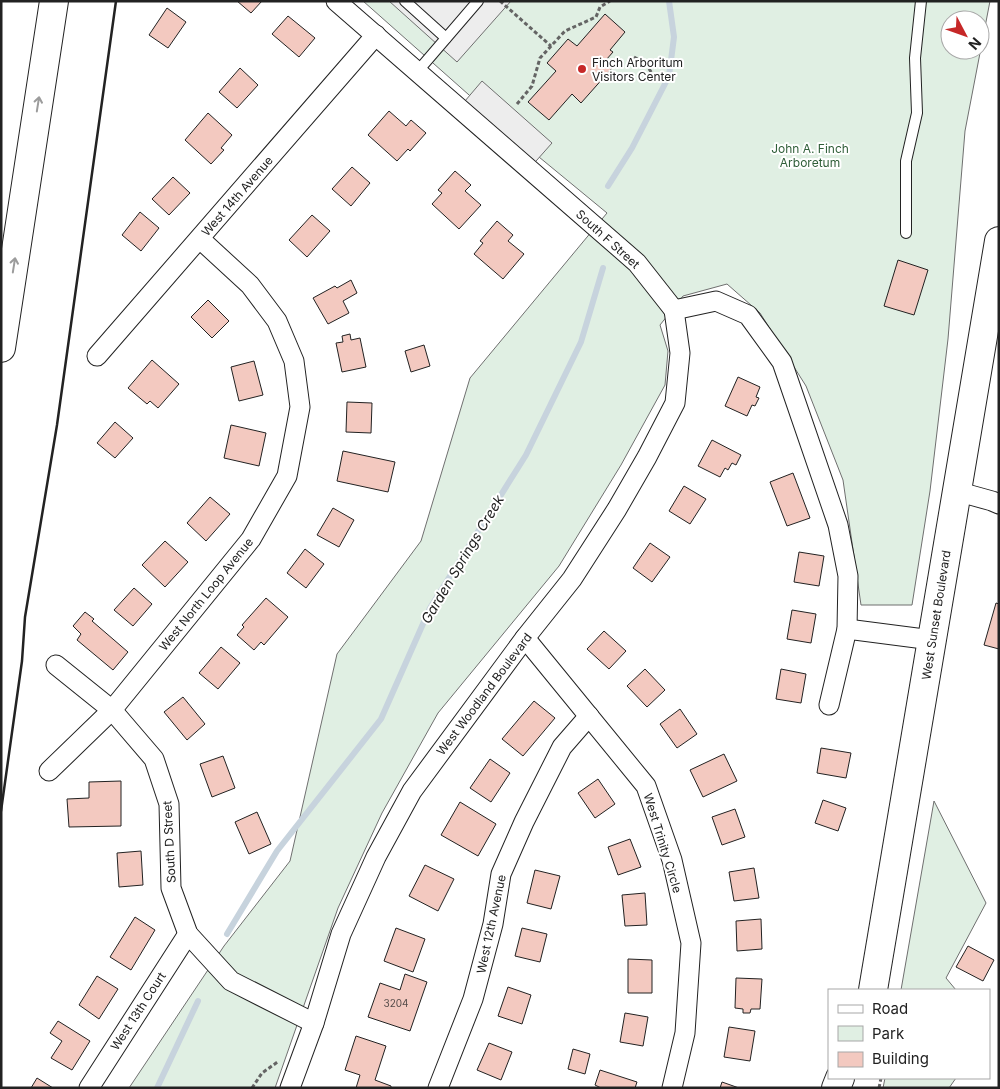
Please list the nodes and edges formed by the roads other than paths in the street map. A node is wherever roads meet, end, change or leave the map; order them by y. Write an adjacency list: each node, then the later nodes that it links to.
1 (54, 1): 13 (main road, one-way to 1)
2 (336, 1): 6 (street, South F Street)
3 (405, 1): 7 (lane)
4 (478, 1): 7 (lane)
5 (921, 1): 9 (lane)
6 (376, 36): 8 (street, South F Street); 10 (street, West 14th Avenue)
7 (446, 38): 8 (lane)
8 (417, 72): 12 (street, South F Street)
9 (906, 233)
10 (200, 239): 14 (street, West 14th Avenue); 22 (street, West North Loop Avenue)
11 (999, 241): 15 (main road, West Sunset Boulevard)
12 (674, 310): 17 (street); 18 (street, West Woodland Boulevard)
13 (1, 348)
14 (97, 356)
15 (956, 491): 16 (street); 19 (main road, West Sunset Boulevard)
16 (999, 504)
17 (847, 629): 19 (street); 21 (street)
18 (525, 638): 23 (street, West Trinity Circle); 27 (street, West Woodland Boulevard)
19 (932, 640): 26 (main road, West Sunset Boulevard)
20 (56, 665): 22 (street, South D Street)
21 (829, 705)
22 (112, 710): 24 (street, West North Loop Avenue); 25 (street, South D Street)
23 (589, 716): 30 (street, West 12th Avenue); 31 (street, West Trinity Circle)
24 (49, 771)
25 (188, 934): 27 (street, South D Street); 28 (street, West 13th Court)
26 (873, 987)
27 (314, 1023): 29 (street, West Woodland Boulevard)
28 (88, 1088)
29 (290, 1088)
30 (438, 1088)
31 (672, 1088)

